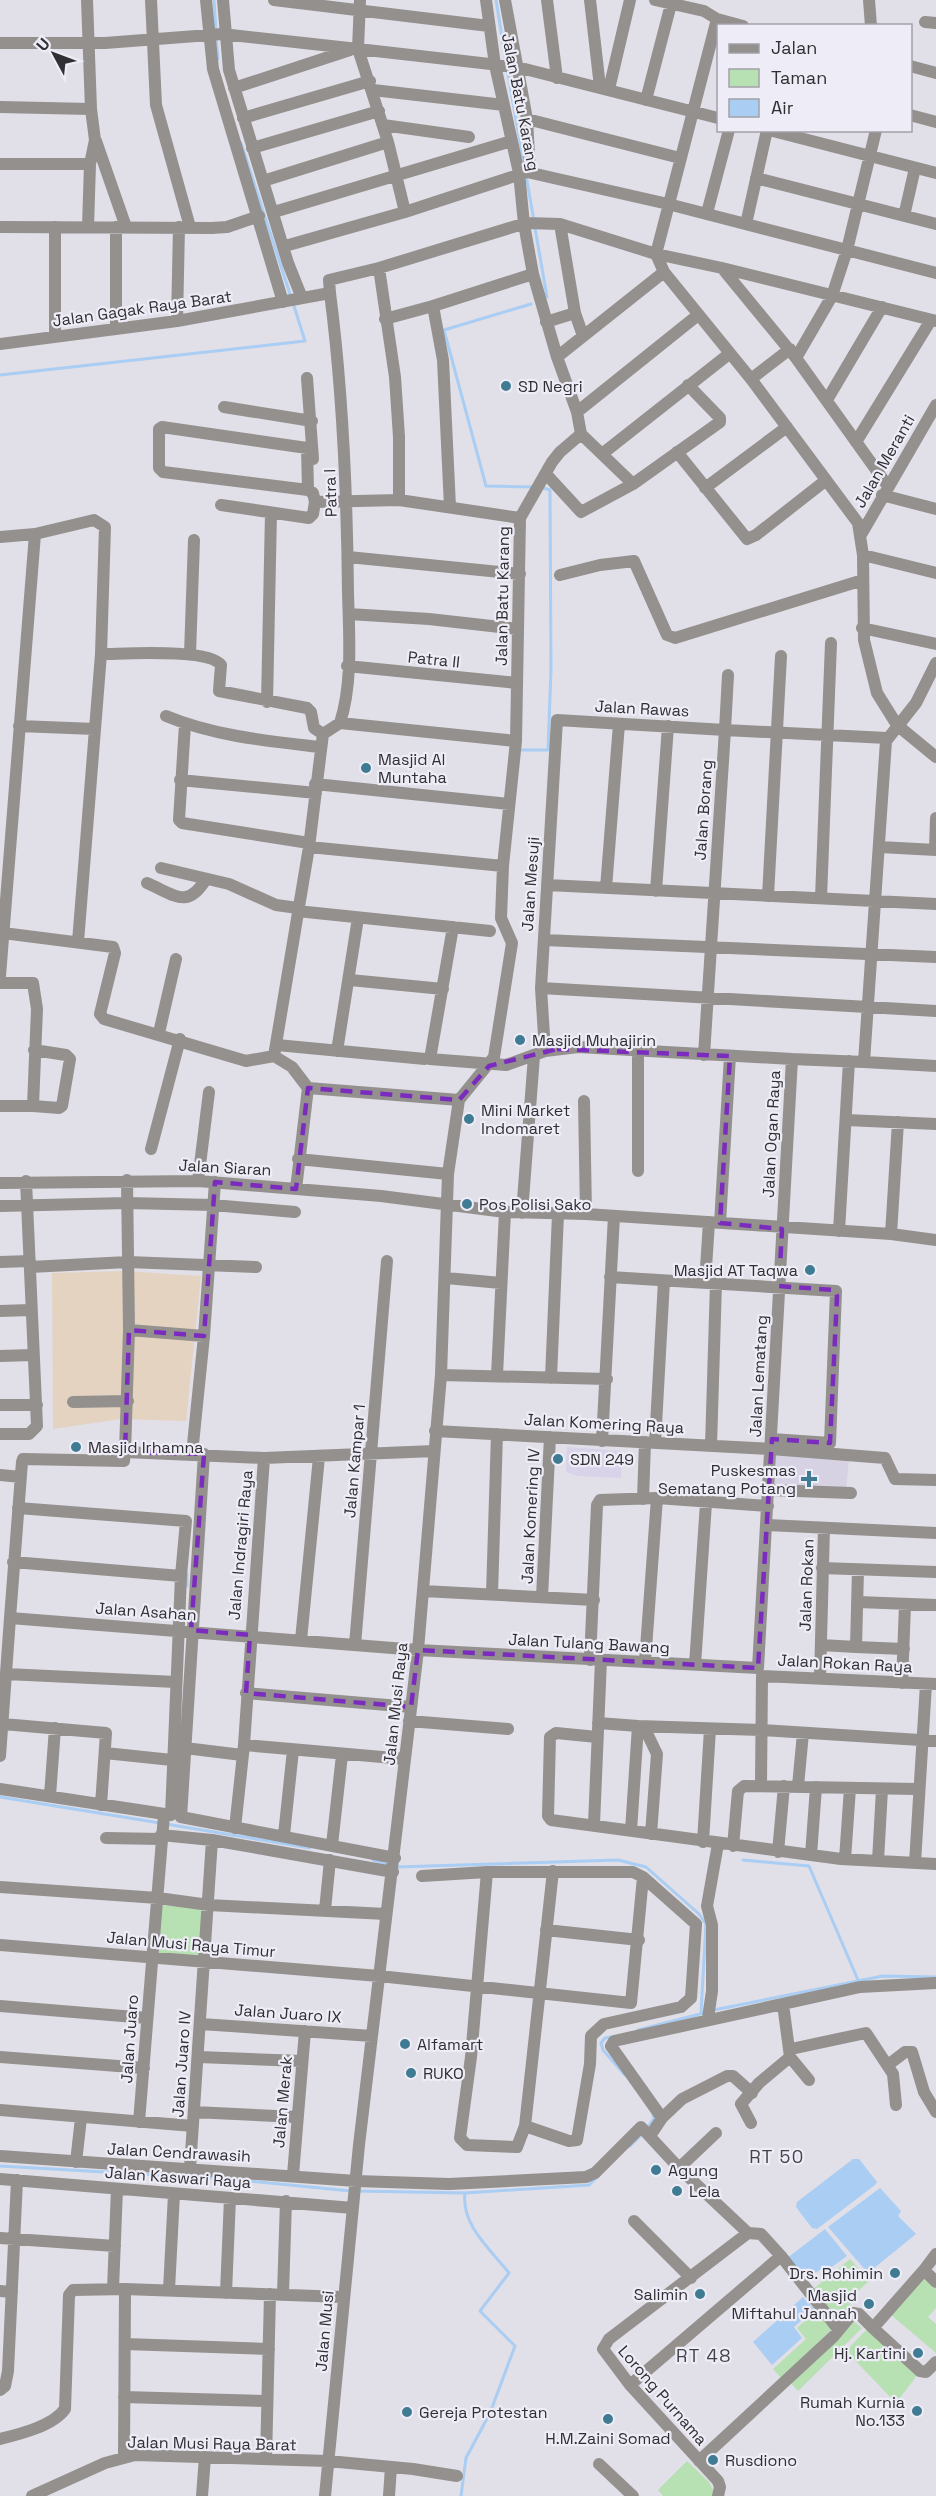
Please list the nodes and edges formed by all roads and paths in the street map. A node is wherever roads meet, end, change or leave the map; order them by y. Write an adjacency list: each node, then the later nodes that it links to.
1 (87, 0): 22 (street)
2 (151, 0): 21 (street)
3 (206, 0): 20 (street)
4 (223, 0): 20 (street)
5 (274, 0): 14 (street)
6 (486, 0): 19 (street, Jalan Batu Karang)
7 (505, 0): 25 (street)
8 (547, 0): 28 (street)
9 (590, 0): 31 (street)
10 (630, 0): 31 (street)
11 (655, 0): 13 (street)
12 (869, 0): 18 (street)
13 (671, 4): 15 (street); 32 (street)
14 (360, 5): 19 (street); 24 (street)
15 (697, 5): 16 (street)
16 (717, 19): 17 (street); 37 (street)
17 (736, 24)
18 (871, 24)
19 (489, 26): 25 (street, Jalan Batu Karang)
20 (217, 35): 21 (street); 24 (street); 30 (street); 68 (street)
21 (153, 40): 22 (street); 78 (street)
22 (91, 42): 23 (street); 35 (street)
23 (0, 43)
24 (356, 49): 25 (street); 29 (street); 30 (street)
25 (507, 66): 28 (street); 33 (street, Jalan Batu Karang); 40 (street)
26 (912, 67): 27 (street)
27 (936, 73)
28 (557, 78): 31 (street)
29 (371, 86): 33 (street); 36 (street); 39 (street)
30 (234, 88): 39 (street)
31 (604, 88): 32 (street)
32 (646, 100): 37 (street)
33 (504, 105): 50 (street, Jalan Batu Karang)
34 (0, 107): 35 (street)
35 (91, 109): 49 (street)
36 (379, 111): 43 (street); 52 (street)
37 (693, 111): 41 (street); 54 (street)
38 (912, 116): 42 (street)
39 (243, 118): 52 (street)
40 (527, 118): 54 (street); 58 (street)
41 (717, 118)
42 (936, 122)
43 (383, 125): 48 (street); 51 (street)
44 (728, 132): 67 (street)
45 (768, 132): 61 (street)
46 (776, 132): 53 (street)
47 (876, 132): 53 (street)
48 (469, 137)
49 (95, 140): 56 (street); 77 (street)
50 (512, 141): 58 (street, Jalan Batu Karang); 60 (street)
51 (388, 142): 60 (street); 62 (street)
52 (252, 148): 62 (street)
53 (871, 155): 57 (street); 64 (street)
54 (680, 158): 63 (street)
55 (0, 164): 56 (street)
56 (90, 164): 76 (street)
57 (915, 168): 59 (street); 69 (street)
58 (524, 172): 63 (street); 66 (street); 70 (street, Jalan Batu Karang)
59 (936, 173)
60 (396, 176): 65 (street); 66 (street)
61 (756, 178): 64 (street); 72 (street)
62 (263, 181): 65 (street)
63 (668, 204): 67 (street); 81 (street)
64 (857, 206): 69 (street); 80 (street)
65 (274, 212): 79 (street)
66 (405, 212): 79 (street)
67 (707, 213): 72 (street)
68 (259, 216): 78 (street); 89 (street)
69 (903, 216): 73 (street)
70 (529, 224): 71 (street); 82 (street); 86 (street, Jalan Batu Karang)
71 (560, 224): 81 (street); 92 (street)
72 (746, 224): 80 (street)
73 (936, 224)
74 (0, 227): 75 (street)
75 (55, 227): 76 (street); 99 (street)
76 (88, 227): 77 (street)
77 (121, 227): 78 (street); 98 (street)
78 (185, 227): 95 (street)
79 (285, 246): 89 (street)
80 (847, 250): 85 (street); 88 (street)
81 (656, 254): 83 (street); 84 (street)
82 (380, 268): 87 (street); 94 (street)
83 (722, 268): 88 (street); 102 (street)
84 (663, 272): 93 (street); 100 (street)
85 (936, 273)
86 (533, 274): 90 (street); 97 (street, Jalan Batu Karang)
87 (330, 293): 89 (street); 124 (street, Patra I)
88 (832, 296): 91 (street); 102 (street)
89 (293, 300): 95 (street, Jalan Gagak Raya Barat)
90 (433, 306): 94 (street); 127 (street)
91 (882, 308): 96 (street); 108 (street)
92 (575, 313): 97 (street); 100 (street)
93 (699, 315): 103 (street); 111 (street)
94 (386, 319): 125 (street)
95 (177, 321): 98 (street, Jalan Gagak Raya Barat)
96 (934, 321): 115 (street)
97 (546, 322): 104 (street, Jalan Batu Karang)
98 (116, 329): 99 (street, Jalan Gagak Raya Barat)
99 (55, 336): 101 (street, Jalan Gagak Raya Barat)
100 (583, 336): 104 (street)
101 (0, 344)
102 (793, 353): 106 (street); 108 (street)
103 (729, 354): 106 (street); 107 (street)
104 (556, 357): 111 (street, Jalan Batu Karang)
105 (307, 378): 112 (street)
106 (751, 379): 113 (street)
107 (688, 385): 116 (street); 117 (street)
108 (827, 400): 115 (street)
109 (936, 405): 122 (street, Jalan Meranti)
110 (224, 407): 112 (street)
111 (577, 412): 114 (street, Jalan Batu Karang)
112 (312, 421): 123 (street)
113 (788, 427): 119 (street); 121 (street)
114 (580, 434): 117 (street); 118 (street, Jalan Batu Karang)
115 (856, 442): 122 (street)
116 (677, 452): 120 (street); 121 (street)
117 (602, 454): 120 (street)
118 (545, 476): 120 (street); 130 (street, Jalan Batu Karang)
119 (825, 480): 121 (street); 131 (street)
120 (633, 484)
121 (705, 488)
122 (885, 490): 128 (street); 131 (street, Jalan Meranti)
123 (312, 495): 123 (street); 124 (street); 129 (street)
124 (348, 500): 125 (street); 136 (street, Patra I)
125 (399, 500): 127 (street)
126 (220, 505): 129 (street)
127 (450, 507): 130 (street)
128 (936, 509)
129 (272, 513): 153 (street)
130 (520, 518): 138 (street, Jalan Batu Karang)
131 (862, 533): 135 (street)
132 (35, 534): 133 (street); 146 (street); 160 (street)
133 (0, 537)
134 (194, 540): 147 (street)
135 (863, 555): 137 (street); 140 (street)
136 (348, 557): 138 (street); 141 (street, Patra I)
137 (936, 573)
138 (520, 574): 143 (street, Jalan Batu Karang)
139 (560, 575): 140 (street)
140 (863, 580): 142 (street)
141 (349, 614): 143 (street); 150 (street, Patra I)
142 (862, 628): 145 (street); 159 (street)
143 (518, 629): 152 (street, Jalan Batu Karang)
144 (831, 643): 166 (street)
145 (936, 644)
146 (101, 654): 147 (street); 162 (street)
147 (190, 654): 153 (street)
148 (781, 656): 164 (street)
149 (936, 663): 159 (street)
150 (347, 666): 152 (street, Patra II); 156 (street, Patra I)
151 (728, 675): 163 (street, Jalan Borang)
152 (517, 683): 168 (street, Jalan Batu Karang)
153 (267, 702): 165 (street)
154 (166, 716): 157 (street)
155 (557, 720): 158 (street, Jalan Rawas); 183 (street, Jalan Mesuji)
156 (340, 723): 165 (street); 168 (street)
157 (185, 724): 169 (street); 171 (street)
158 (619, 724): 161 (street, Jalan Rawas); 184 (street)
159 (897, 725): 167 (street); 170 (street)
160 (19, 726): 162 (street); 180 (street)
161 (668, 726): 163 (street, Jalan Rawas); 185 (street)
162 (95, 729): 197 (street)
163 (725, 730): 164 (street); 186 (street, Jalan Borang)
164 (775, 733): 166 (street); 187 (street)
165 (323, 734): 169 (street)
166 (829, 735): 167 (street); 188 (street)
167 (887, 738): 176 (street)
168 (516, 741): 173 (street, Jalan Batu Karang)
169 (320, 747): 172 (street)
170 (936, 757)
171 (180, 780): 172 (street); 175 (street)
172 (315, 789): 173 (street); 175 (street)
173 (509, 804): 178 (street, Jalan Batu Karang)
174 (936, 818): 177 (street)
175 (309, 845): 178 (street); 191 (street)
176 (880, 847): 177 (street); 189 (street)
177 (935, 850)
178 (503, 866): 223 (street, Jalan Batu Karang)
179 (161, 868): 181 (street)
180 (4, 870): 195 (street)
181 (206, 879): 182 (street); 191 (street)
182 (147, 883)
183 (547, 885): 184 (street); 196 (street, Jalan Mesuji)
184 (606, 888): 185 (street)
185 (656, 891): 186 (street)
186 (713, 893): 187 (street); 198 (street, Jalan Borang)
187 (768, 896): 188 (street)
188 (821, 898): 189 (street)
189 (876, 900): 190 (street); 199 (street)
190 (936, 904)
191 (298, 909): 192 (street); 213 (street)
192 (358, 918): 193 (street); 203 (street)
193 (453, 927): 194 (street); 206 (street)
194 (490, 931)
195 (3, 933): 197 (street); 202 (street)
196 (543, 940): 198 (street); 205 (street, Jalan Mesuji)
197 (78, 942): 210 (street)
198 (711, 948): 199 (street); 207 (street, Jalan Borang)
199 (872, 955): 200 (street); 208 (street)
200 (936, 957)
201 (176, 959): 210 (street)
202 (0, 976)
203 (350, 980): 206 (street); 214 (street)
204 (0, 983): 212 (street)
205 (541, 988): 207 (street); 216 (street, Jalan Mesuji)
206 (443, 989): 223 (street, Jalan Ogan Raya)
207 (707, 998): 208 (street); 217 (street, Jalan Borang)
208 (869, 1006): 209 (street); 222 (street)
209 (936, 1011)
210 (159, 1034): 211 (street)
211 (180, 1039): 213 (street); 234 (street)
212 (34, 1050): 230 (street); 230 (street)
213 (276, 1050): 214 (street); 225 (street)
214 (338, 1051): 219 (street)
215 (638, 1051): 216 (street, Jalan Ogan Raya); 217 (street, Jalan Ogan Raya); 236 (street)
216 (540, 1053): 223 (street, Jalan Ogan Raya); 251 (street, Jalan Mesuji)
217 (704, 1055): 218 (street, Jalan Ogan Raya)
218 (730, 1056): 220 (street, Jalan Ogan Raya); 255 (street)
219 (425, 1059)
220 (792, 1059): 221 (street); 256 (street, Jalan Ogan Raya)
221 (849, 1061): 222 (street); 231 (street)
222 (864, 1062): 224 (street)
223 (489, 1065): 227 (street, Jalan Batu Karang)
224 (936, 1066)
225 (308, 1088): 227 (street); 235 (street)
226 (209, 1092): 240 (street)
227 (459, 1100): 237 (street)
228 (584, 1101): 253 (street)
229 (0, 1106): 230 (street)
230 (33, 1106)
231 (846, 1120): 232 (street); 257 (street)
232 (898, 1122): 233 (street); 258 (street)
233 (936, 1124)
234 (151, 1149)
235 (298, 1159): 237 (street); 243 (street)
236 (639, 1171)
237 (448, 1174): 248 (street)
238 (127, 1180): 239 (street, Jalan Siaran); 240 (street, Jalan Siaran); 244 (street)
239 (26, 1181): 242 (street, Jalan Siaran); 247 (street)
240 (198, 1181): 241 (street, Jalan Siaran)
241 (215, 1182): 243 (street, Jalan Siaran); 245 (street)
242 (0, 1183)
243 (296, 1189): 248 (street, Jalan Siaran)
244 (127, 1203): 245 (street); 247 (street); 262 (street)
245 (213, 1205): 249 (street); 264 (street)
246 (0, 1206): 247 (street)
247 (27, 1206): 263 (street)
248 (446, 1206): 250 (street, Jalan Siaran); 267 (street, Jalan Musi Raya)
249 (295, 1212)
250 (505, 1212): 251 (street, Jalan Siaran); 269 (street)
251 (522, 1213): 252 (street, Jalan Siaran)
252 (558, 1214): 253 (street, Jalan Siaran); 280 (street)
253 (586, 1214): 254 (street, Jalan Siaran)
254 (614, 1216): 255 (street, Jalan Siaran); 266 (street)
255 (715, 1222): 256 (street, Jalan Siaran); 270 (street)
256 (782, 1229): 257 (street, Jalan Siaran); 271 (street, Jalan Lematang)
257 (839, 1231): 258 (street, Jalan Siaran)
258 (891, 1234): 259 (street, Jalan Siaran)
259 (936, 1240)
260 (387, 1261): 297 (street, Jalan Kampar 1)
261 (0, 1262): 263 (street)
262 (128, 1262): 263 (street); 264 (street); 274 (street)
263 (30, 1264): 272 (street)
264 (209, 1265): 265 (street); 275 (street)
265 (256, 1267)
266 (610, 1277): 268 (street); 281 (street)
267 (446, 1278): 269 (street); 278 (street, Jalan Musi Raya)
268 (664, 1281): 270 (street); 291 (street)
269 (501, 1283): 279 (street)
270 (710, 1283): 271 (street); 293 (street)
271 (779, 1286): 292 (street, Jalan Lematang); 294 (street)
272 (30, 1310): 273 (street); 276 (street)
273 (0, 1311)
274 (129, 1330): 275 (street); 282 (street)
275 (204, 1336): 298 (street)
276 (32, 1355): 277 (street); 284 (street)
277 (0, 1356)
278 (441, 1375): 279 (street); 286 (street, Jalan Musi Raya)
279 (497, 1375): 280 (street)
280 (551, 1378): 281 (street)
281 (607, 1379): 290 (street)
282 (128, 1401): 283 (street); 296 (street)
283 (74, 1402)
284 (37, 1405): 285 (street); 287 (street)
285 (0, 1406)
286 (435, 1431): 288 (street, Jalan Komering Raya); 295 (street, Jalan Musi Raya)
287 (0, 1434)
288 (497, 1434): 289 (street, Jalan Komering Raya); 323 (street)
289 (550, 1437): 290 (street, Jalan Komering Raya); 324 (street, Jalan Komering IV)
290 (602, 1441): 291 (street, Jalan Komering Raya)
291 (650, 1442): 293 (street, Jalan Komering Raya); 307 (street)
292 (772, 1444): 293 (street, Jalan Komering Raya); 294 (street, Jalan Komering Raya); 304 (street, Jalan Lematang)
293 (711, 1446)
294 (813, 1447): 303 (street, Jalan Komering Raya)
295 (434, 1451): 297 (street); 322 (street, Jalan Musi Raya)
296 (125, 1452): 298 (street); 302 (street)
297 (371, 1453): 299 (street); 333 (street, Jalan Kampar 1)
298 (198, 1454): 300 (street); 311 (street)
299 (318, 1457): 300 (street); 332 (street)
300 (264, 1458): 331 (street, Jalan Indragiri Raya)
301 (0, 1475): 302 (street)
302 (21, 1477): 310 (street)
303 (936, 1480)
304 (769, 1490): 305 (street); 309 (street, Jalan Lematang)
305 (851, 1493)
306 (657, 1498): 307 (street); 308 (street); 340 (street)
307 (643, 1499): 325 (street)
308 (706, 1503): 309 (street); 341 (street)
309 (768, 1506): 312 (street, Jalan Lematang)
310 (18, 1508): 311 (street); 316 (street)
311 (193, 1521): 315 (street)
312 (767, 1525): 313 (street); 342 (street, Jalan Lematang)
313 (824, 1528): 314 (street); 317 (street, Jalan Rokan)
314 (936, 1533)
315 (191, 1549): 318 (street); 320 (street)
316 (13, 1562): 320 (street); 329 (street)
317 (822, 1568): 319 (street); 334 (street, Jalan Rokan)
318 (196, 1569): 320 (street); 330 (street)
319 (858, 1570): 321 (street); 326 (street)
320 (182, 1572): 330 (street)
321 (936, 1572)
322 (423, 1591): 323 (street); 337 (street, Jalan Musi Raya)
323 (492, 1593): 324 (street)
324 (542, 1597): 325 (street)
325 (594, 1600): 339 (street)
326 (858, 1602): 327 (street); 335 (street)
327 (905, 1605): 328 (street); 336 (street)
328 (936, 1605)
329 (10, 1618): 330 (street, Jalan Asahan); 338 (street)
330 (185, 1630): 331 (street, Jalan Asahan); 345 (street); 362 (street)
331 (250, 1635): 332 (street, Jalan Asahan); 348 (street, Jalan Indragiri Raya)
332 (301, 1640): 333 (street, Jalan Asahan)
333 (355, 1645): 337 (street, Jalan Asahan)
334 (821, 1645): 335 (street); 344 (street, Jalan Rokan)
335 (856, 1647): 336 (street)
336 (904, 1649): 346 (street)
337 (418, 1650): 339 (street, Jalan Tulang Bawang); 349 (street, Jalan Musi Raya)
338 (4, 1660): 343 (street)
339 (595, 1660): 340 (street, Jalan Tulang Bawang); 351 (street)
340 (645, 1662): 341 (street, Jalan Tulang Bawang)
341 (694, 1665): 342 (street, Jalan Tulang Bawang)
342 (760, 1672): 344 (street, Jalan Rokan Raya); 357 (street, Jalan Lematang)
343 (6, 1674): 345 (street); 352 (street)
344 (820, 1678): 346 (street, Jalan Rokan Raya)
345 (176, 1682): 368 (street)
346 (902, 1683): 347 (street, Jalan Rokan Raya)
347 (931, 1684): 360 (street)
348 (246, 1693): 349 (street); 363 (street, Jalan Indragiri Raya)
349 (411, 1707): 350 (street, Jalan Musi Raya)
350 (409, 1720): 355 (street); 369 (street, Jalan Musi Raya)
351 (598, 1723): 353 (street); 359 (street)
352 (3, 1724): 354 (street); 367 (street)
353 (641, 1726): 356 (street); 383 (street); 384 (street)
354 (55, 1728): 365 (street); 378 (street)
355 (508, 1729)
356 (710, 1729): 357 (street); 387 (street)
357 (761, 1730): 358 (street); 370 (street, Jalan Lematang)
358 (803, 1733): 360 (street); 372 (street)
359 (597, 1737): 381 (street); 381 (street)
360 (922, 1740): 361 (street); 377 (street)
361 (936, 1741)
362 (185, 1748): 363 (street); 380 (street)
363 (243, 1750): 364 (street); 382 (street, Jalan Indragiri Raya)
364 (293, 1750): 366 (street); 385 (street)
365 (105, 1753): 368 (street); 379 (street)
366 (342, 1755): 369 (street); 390 (street)
367 (0, 1756)
368 (172, 1760): 380 (street)
369 (405, 1760): 399 (street, Jalan Musi Raya)
370 (761, 1785): 371 (street); 391 (street)
371 (784, 1786): 372 (street); 392 (street)
372 (798, 1786): 373 (street)
373 (816, 1786): 374 (street); 393 (street)
374 (850, 1788): 376 (street); 394 (street)
375 (0, 1789): 378 (street)
376 (882, 1789): 377 (street); 396 (street)
377 (917, 1789): 397 (street)
378 (50, 1796): 379 (street)
379 (101, 1804): 380 (street)
380 (168, 1822): 382 (street); 386 (street); 389 (street); 405 (street, Jalan Juaro)
381 (594, 1824): 383 (street)
382 (235, 1828): 385 (street)
383 (631, 1831): 384 (street)
384 (651, 1834): 387 (street)
385 (284, 1835): 390 (street)
386 (106, 1838)
387 (703, 1842): 388 (street)
388 (718, 1844): 391 (street); 421 (street)
389 (212, 1845): 395 (street); 406 (street, Jalan Juaro IV)
390 (332, 1845): 399 (street)
391 (733, 1846): 392 (street)
392 (778, 1852): 393 (street)
393 (811, 1855): 394 (street)
394 (845, 1859): 396 (street)
395 (330, 1860): 399 (street); 407 (street)
396 (878, 1861): 397 (street)
397 (915, 1863): 398 (street)
398 (936, 1864)
399 (394, 1866): 408 (street, Jalan Musi Raya)
400 (553, 1871): 401 (street); 403 (street); 409 (street)
401 (487, 1872): 402 (street); 416 (street)
402 (422, 1876)
403 (643, 1877): 410 (street); 423 (street)
404 (0, 1887): 405 (street)
405 (158, 1898): 406 (street); 412 (street, Jalan Juaro)
406 (209, 1905): 407 (street); 413 (street, Jalan Juaro IV)
407 (325, 1910): 408 (street)
408 (386, 1914): 414 (street, Jalan Musi Raya)
409 (546, 1930): 410 (street); 417 (street)
410 (639, 1940): 418 (street)
411 (0, 1945): 412 (street, Jalan Musi Raya Timur)
412 (152, 1958): 413 (street, Jalan Musi Raya Timur); 422 (street, Jalan Juaro)
413 (204, 1963): 414 (street, Jalan Musi Raya Timur); 424 (street, Jalan Juaro IV)
414 (379, 1976): 416 (street, Jalan Musi Raya Timur); 426 (street, Jalan Musi Raya)
415 (936, 1983): 419 (street)
416 (477, 1987): 417 (street, Jalan Musi Raya Timur); 445 (street)
417 (538, 1994): 418 (street, Jalan Musi Raya Timur); 445 (street)
418 (631, 2003): 423 (street)
419 (783, 2004): 421 (street); 427 (street)
420 (0, 2006): 422 (street)
421 (710, 2012): 441 (street)
422 (147, 2018): 432 (street, Jalan Juaro)
423 (630, 2020): 445 (street)
424 (201, 2024): 425 (street, Jalan Juaro IX); 428 (street, Jalan Juaro IV)
425 (304, 2031): 426 (street, Jalan Juaro IX); 430 (street, Jalan Merak)
426 (372, 2036): 455 (street, Jalan Musi Raya)
427 (791, 2053): 431 (street); 433 (street); 434 (street)
428 (199, 2057): 430 (street); 437 (street, Jalan Juaro IV)
429 (0, 2058): 432 (street)
430 (302, 2061): 439 (street, Jalan Merak)
431 (888, 2065): 435 (street); 438 (street)
432 (144, 2068): 442 (street, Jalan Juaro)
433 (808, 2080)
434 (752, 2093): 441 (street, Jalan Cendrawasih); 443 (street)
435 (896, 2105)
436 (0, 2110): 440 (street)
437 (194, 2112): 439 (street); 444 (street, Jalan Juaro IV)
438 (936, 2112)
439 (297, 2117): 452 (street, Jalan Merak)
440 (81, 2118): 442 (street); 449 (street)
441 (662, 2118): 446 (street, Jalan Cendrawasih)
442 (140, 2122): 444 (street)
443 (751, 2123)
444 (193, 2126): 450 (street, Jalan Juaro IV)
445 (525, 2126)
446 (646, 2133): 451 (street); 455 (street, Jalan Cendrawasih)
447 (716, 2133): 451 (street)
448 (0, 2156): 449 (street, Jalan Cendrawasih)
449 (76, 2162): 450 (street, Jalan Cendrawasih)
450 (190, 2168): 452 (street, Jalan Cendrawasih)
451 (679, 2168): 462 (street)
452 (293, 2175): 455 (street, Jalan Cendrawasih)
453 (0, 2180): 454 (street, Jalan Kaswari Raya)
454 (17, 2180): 456 (street, Jalan Kaswari Raya); 464 (street)
455 (355, 2183): 460 (street, Jalan Musi Raya)
456 (117, 2189): 457 (street, Jalan Kaswari Raya); 465 (street)
457 (174, 2194): 458 (street, Jalan Kaswari Raya); 472 (street)
458 (230, 2198): 459 (street, Jalan Kaswari Raya); 474 (street)
459 (286, 2201): 460 (street, Jalan Kaswari Raya); 475 (street)
460 (354, 2206): 476 (street, Jalan Musi)
461 (634, 2221): 469 (street)
462 (748, 2233): 467 (street); 469 (street, Lorong Purnama)
463 (0, 2238): 464 (street)
464 (14, 2239): 465 (street); 473 (street)
465 (115, 2246): 471 (street)
466 (936, 2254): 468 (street)
467 (781, 2256): 478 (street); 482 (street)
468 (924, 2270): 470 (street); 477 (street)
469 (691, 2278): 482 (street, Lorong Purnama)
470 (936, 2282)
471 (119, 2289): 472 (street); 479 (street); 486 (street)
472 (170, 2290): 474 (street)
473 (6, 2292): 483 (street)
474 (226, 2292): 475 (street)
475 (276, 2294): 476 (street); 480 (street)
476 (343, 2297): 490 (street, Jalan Musi)
477 (873, 2328): 478 (street); 481 (street)
478 (838, 2329): 491 (street)
479 (125, 2344): 480 (street); 484 (street)
480 (269, 2349): 485 (street)
481 (936, 2362)
482 (630, 2385): 491 (street, Lorong Purnama)
483 (0, 2390)
484 (124, 2397): 485 (street); 487 (street)
485 (267, 2401): 489 (street)
486 (0, 2439)
487 (124, 2456): 488 (street, Jalan Musi Raya Barat); 495 (street, Jalan Musi Raya Barat)
488 (205, 2457): 489 (street, Jalan Musi Raya Barat); 496 (street)
489 (266, 2459): 490 (street, Jalan Musi Raya Barat)
490 (328, 2461): 493 (street, Jalan Musi Raya Barat); 497 (street)
491 (699, 2461): 500 (street, Lorong Purnama)
492 (599, 2464): 499 (street)
493 (391, 2467): 494 (street, Jalan Musi Raya Barat); 498 (street)
494 (458, 2476)
495 (32, 2496)
496 (202, 2496)
497 (325, 2496)
498 (389, 2496)
499 (633, 2496)
500 (718, 2496)

